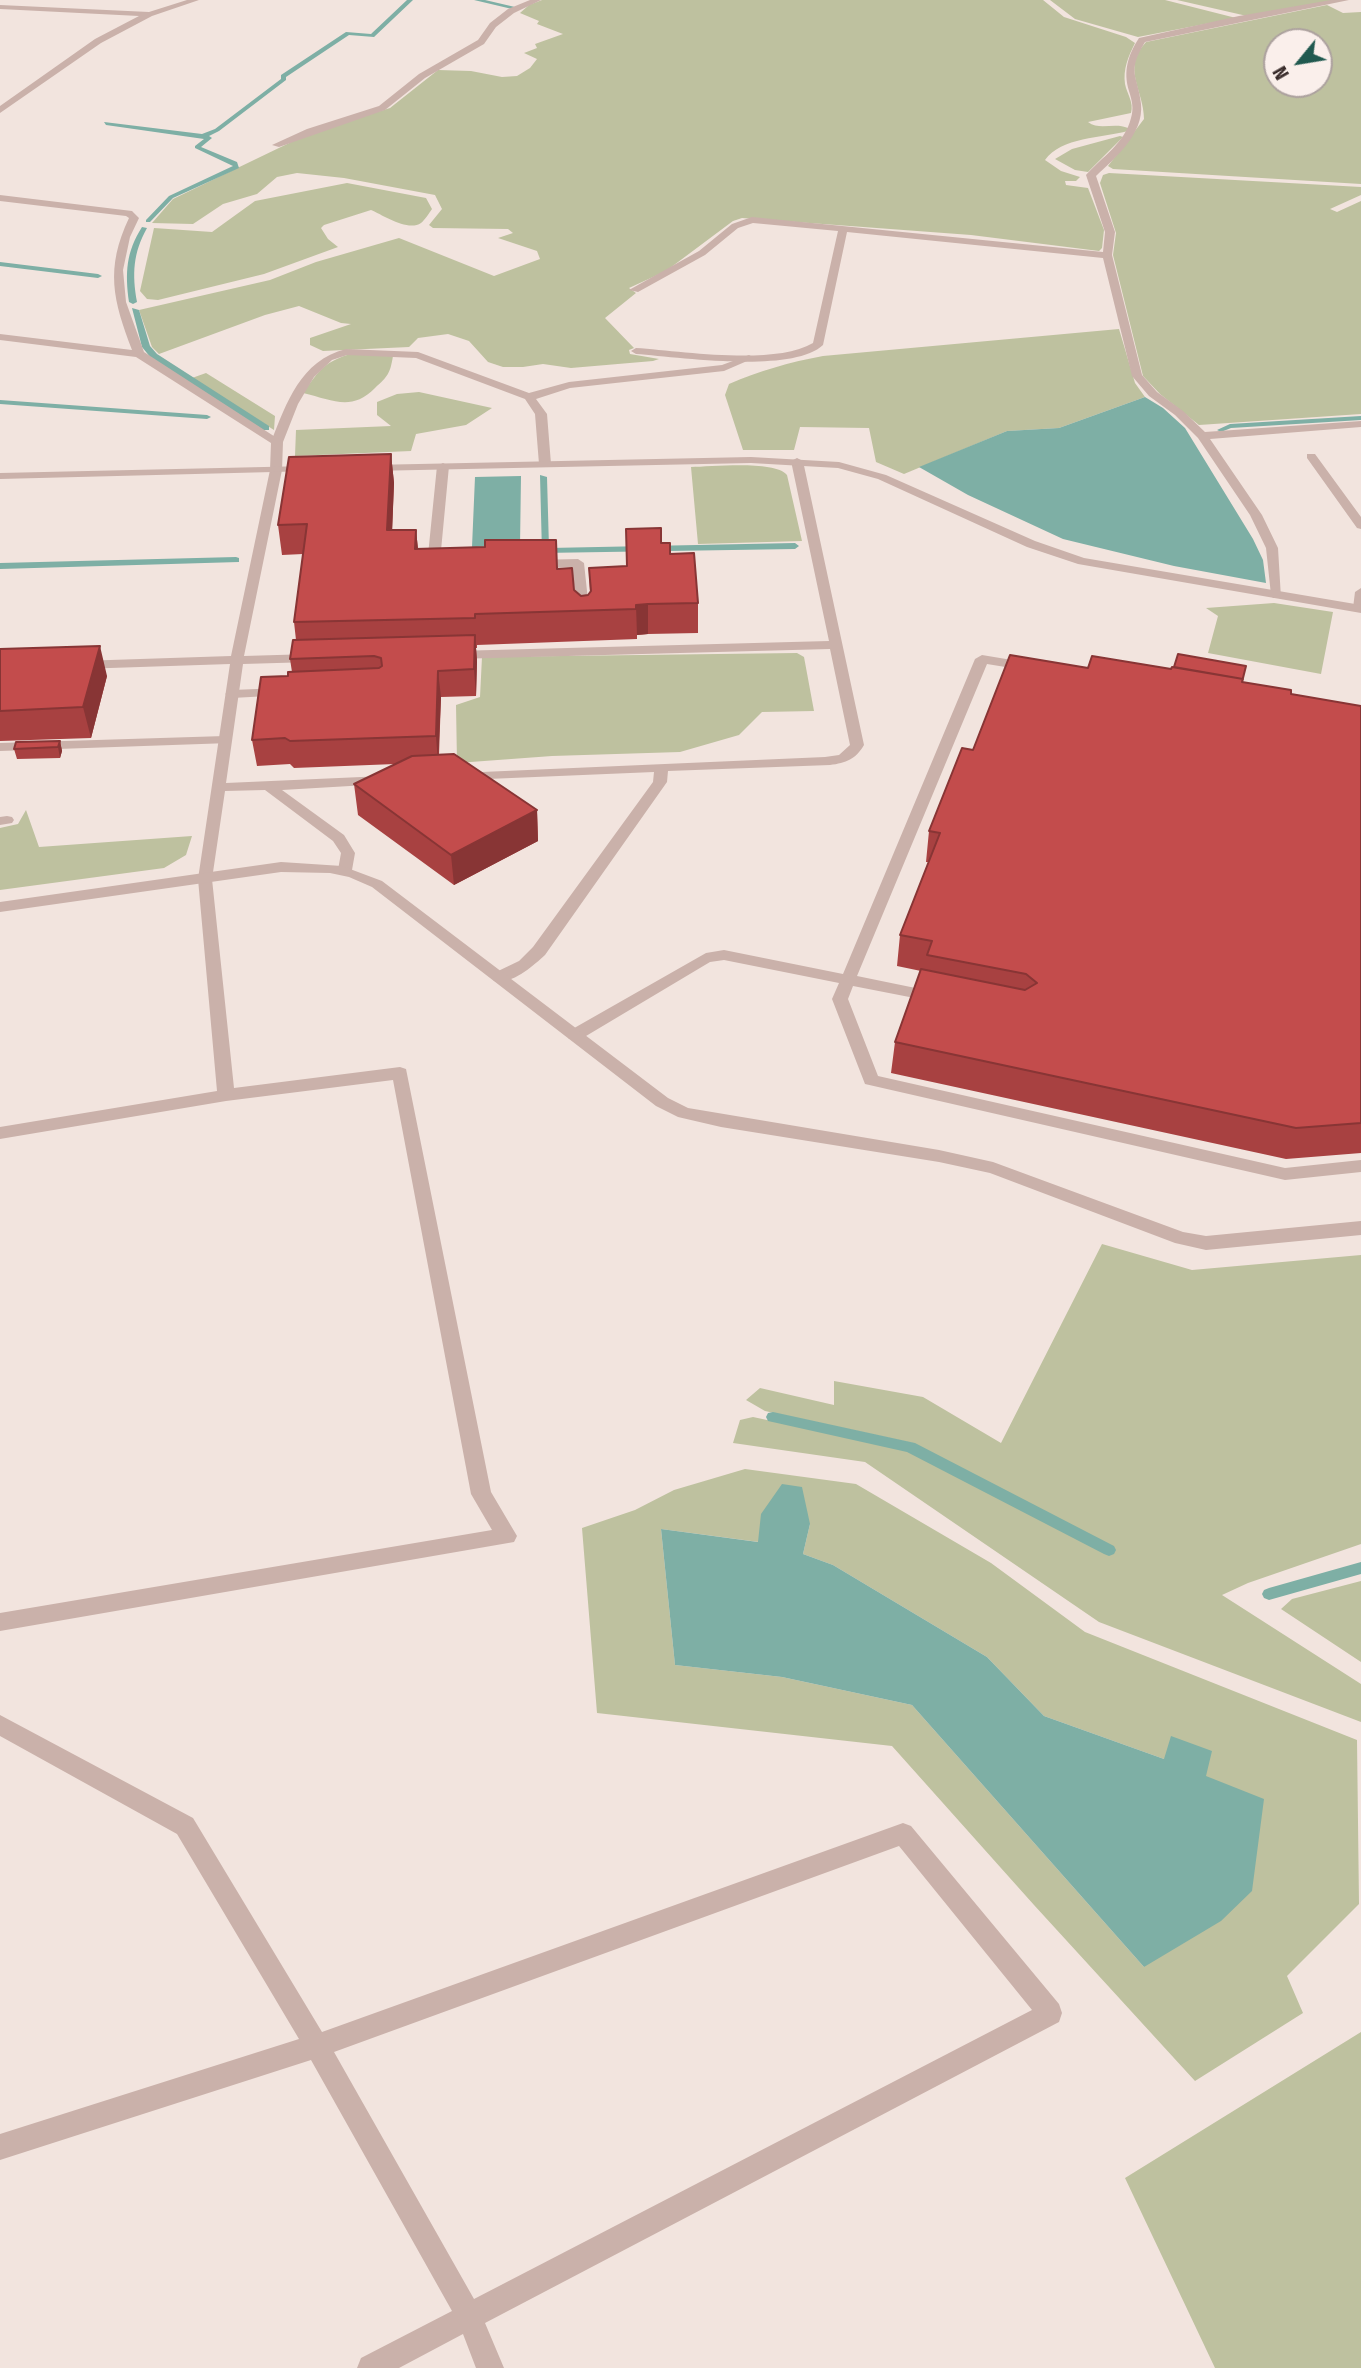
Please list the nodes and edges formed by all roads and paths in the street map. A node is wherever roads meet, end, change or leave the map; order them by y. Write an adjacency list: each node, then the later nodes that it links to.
1 (195, 0): 5 (street)
2 (537, 0): 9 (street)
3 (1345, 0): 12 (street)
4 (0, 7): 5 (street)
5 (149, 14): 7 (street)
6 (11, 93): 7 (street)
7 (21, 94): 8 (street)
8 (0, 110)
9 (276, 145)
10 (0, 198): 16 (street)
11 (843, 229): 12 (street); 13 (street); 17 (street)
12 (1107, 255): 20 (street)
13 (634, 290)
14 (0, 337): 16 (street)
15 (636, 351): 17 (street)
16 (139, 354): 21 (street)
17 (749, 358): 18 (street)
18 (529, 397): 21 (street); 24 (street)
19 (1361, 424): 20 (street)
20 (1202, 436): 34 (street)
21 (277, 442): 28 (street)
22 (1311, 456): 30 (street)
23 (796, 461): 24 (street); 34 (street); 37 (street)
24 (545, 464): 25 (street)
25 (443, 466): 26 (street); 32 (street)
26 (360, 468)
27 (318, 469): 28 (street)
28 (276, 470): 29 (street); 40 (street)
29 (0, 476)
30 (1361, 525)
31 (526, 564): 36 (street)
32 (446, 565)
33 (1361, 592): 35 (street)
34 (1277, 596): 35 (street)
35 (1360, 608)
36 (584, 620)
37 (836, 645): 38 (street); 47 (street)
38 (446, 655)
39 (321, 658): 40 (street)
40 (237, 660): 41 (street); 44 (street)
41 (70, 665)
42 (1050, 670): 56 (street)
43 (298, 691): 44 (street)
44 (232, 694): 45 (street)
45 (225, 740): 46 (street); 51 (street)
46 (0, 747)
47 (661, 767): 48 (street); 55 (street)
48 (444, 777)
49 (404, 779): 50 (street)
50 (268, 786): 51 (street); 52 (street)
51 (219, 787): 53 (street)
52 (345, 870): 53 (street); 55 (street)
53 (205, 879): 54 (street); 59 (street)
54 (0, 907)
55 (500, 978): 58 (street)
56 (848, 979): 57 (street); 58 (street); 61 (street)
57 (955, 1000)
58 (575, 1035): 62 (street)
59 (226, 1095): 60 (street); 63 (street)
60 (0, 1133)
61 (1361, 1166)
62 (1361, 1228)
63 (0, 1622)
64 (0, 1725): 65 (street)
65 (317, 2046): 66 (street); 67 (street); 67 (street)
66 (0, 2147)
67 (469, 2316): 68 (street); 69 (street)
68 (371, 2368)
69 (490, 2368)

